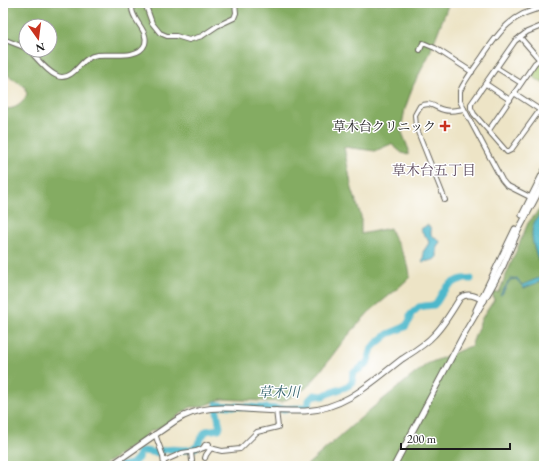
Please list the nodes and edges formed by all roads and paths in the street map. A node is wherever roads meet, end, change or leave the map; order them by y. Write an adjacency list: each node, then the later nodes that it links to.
1 (235, 3): 9 (street)
2 (544, 5): 12 (street)
3 (544, 25): 4 (street)
4 (520, 37): 10 (street); 11 (street)
5 (3, 39): 6 (street)
6 (18, 45)
7 (420, 50): 12 (street)
8 (544, 56): 10 (street)
9 (36, 58)
10 (538, 59): 13 (street)
11 (497, 68): 13 (street); 14 (street)
12 (472, 72): 18 (street)
13 (520, 83): 15 (street)
14 (486, 84): 16 (street); 20 (street)
15 (514, 93): 16 (street); 19 (street)
16 (510, 100): 20 (street)
17 (544, 106): 19 (street)
18 (464, 109): 23 (street); 24 (street)
19 (540, 110): 20 (street)
20 (489, 130)
21 (544, 171): 23 (street)
22 (544, 182): 23 (street)
23 (533, 198): 25 (street)
24 (445, 200)
25 (482, 300): 26 (street); 36 (street)
26 (276, 410): 27 (street); 28 (street)
27 (155, 434): 32 (street); 33 (street)
28 (210, 446): 29 (street); 30 (street)
29 (191, 452): 31 (street); 32 (street)
30 (205, 458)
31 (192, 461)
32 (164, 464)
33 (110, 466)
34 (175, 466): 35 (street)
35 (185, 466)
36 (394, 466)

